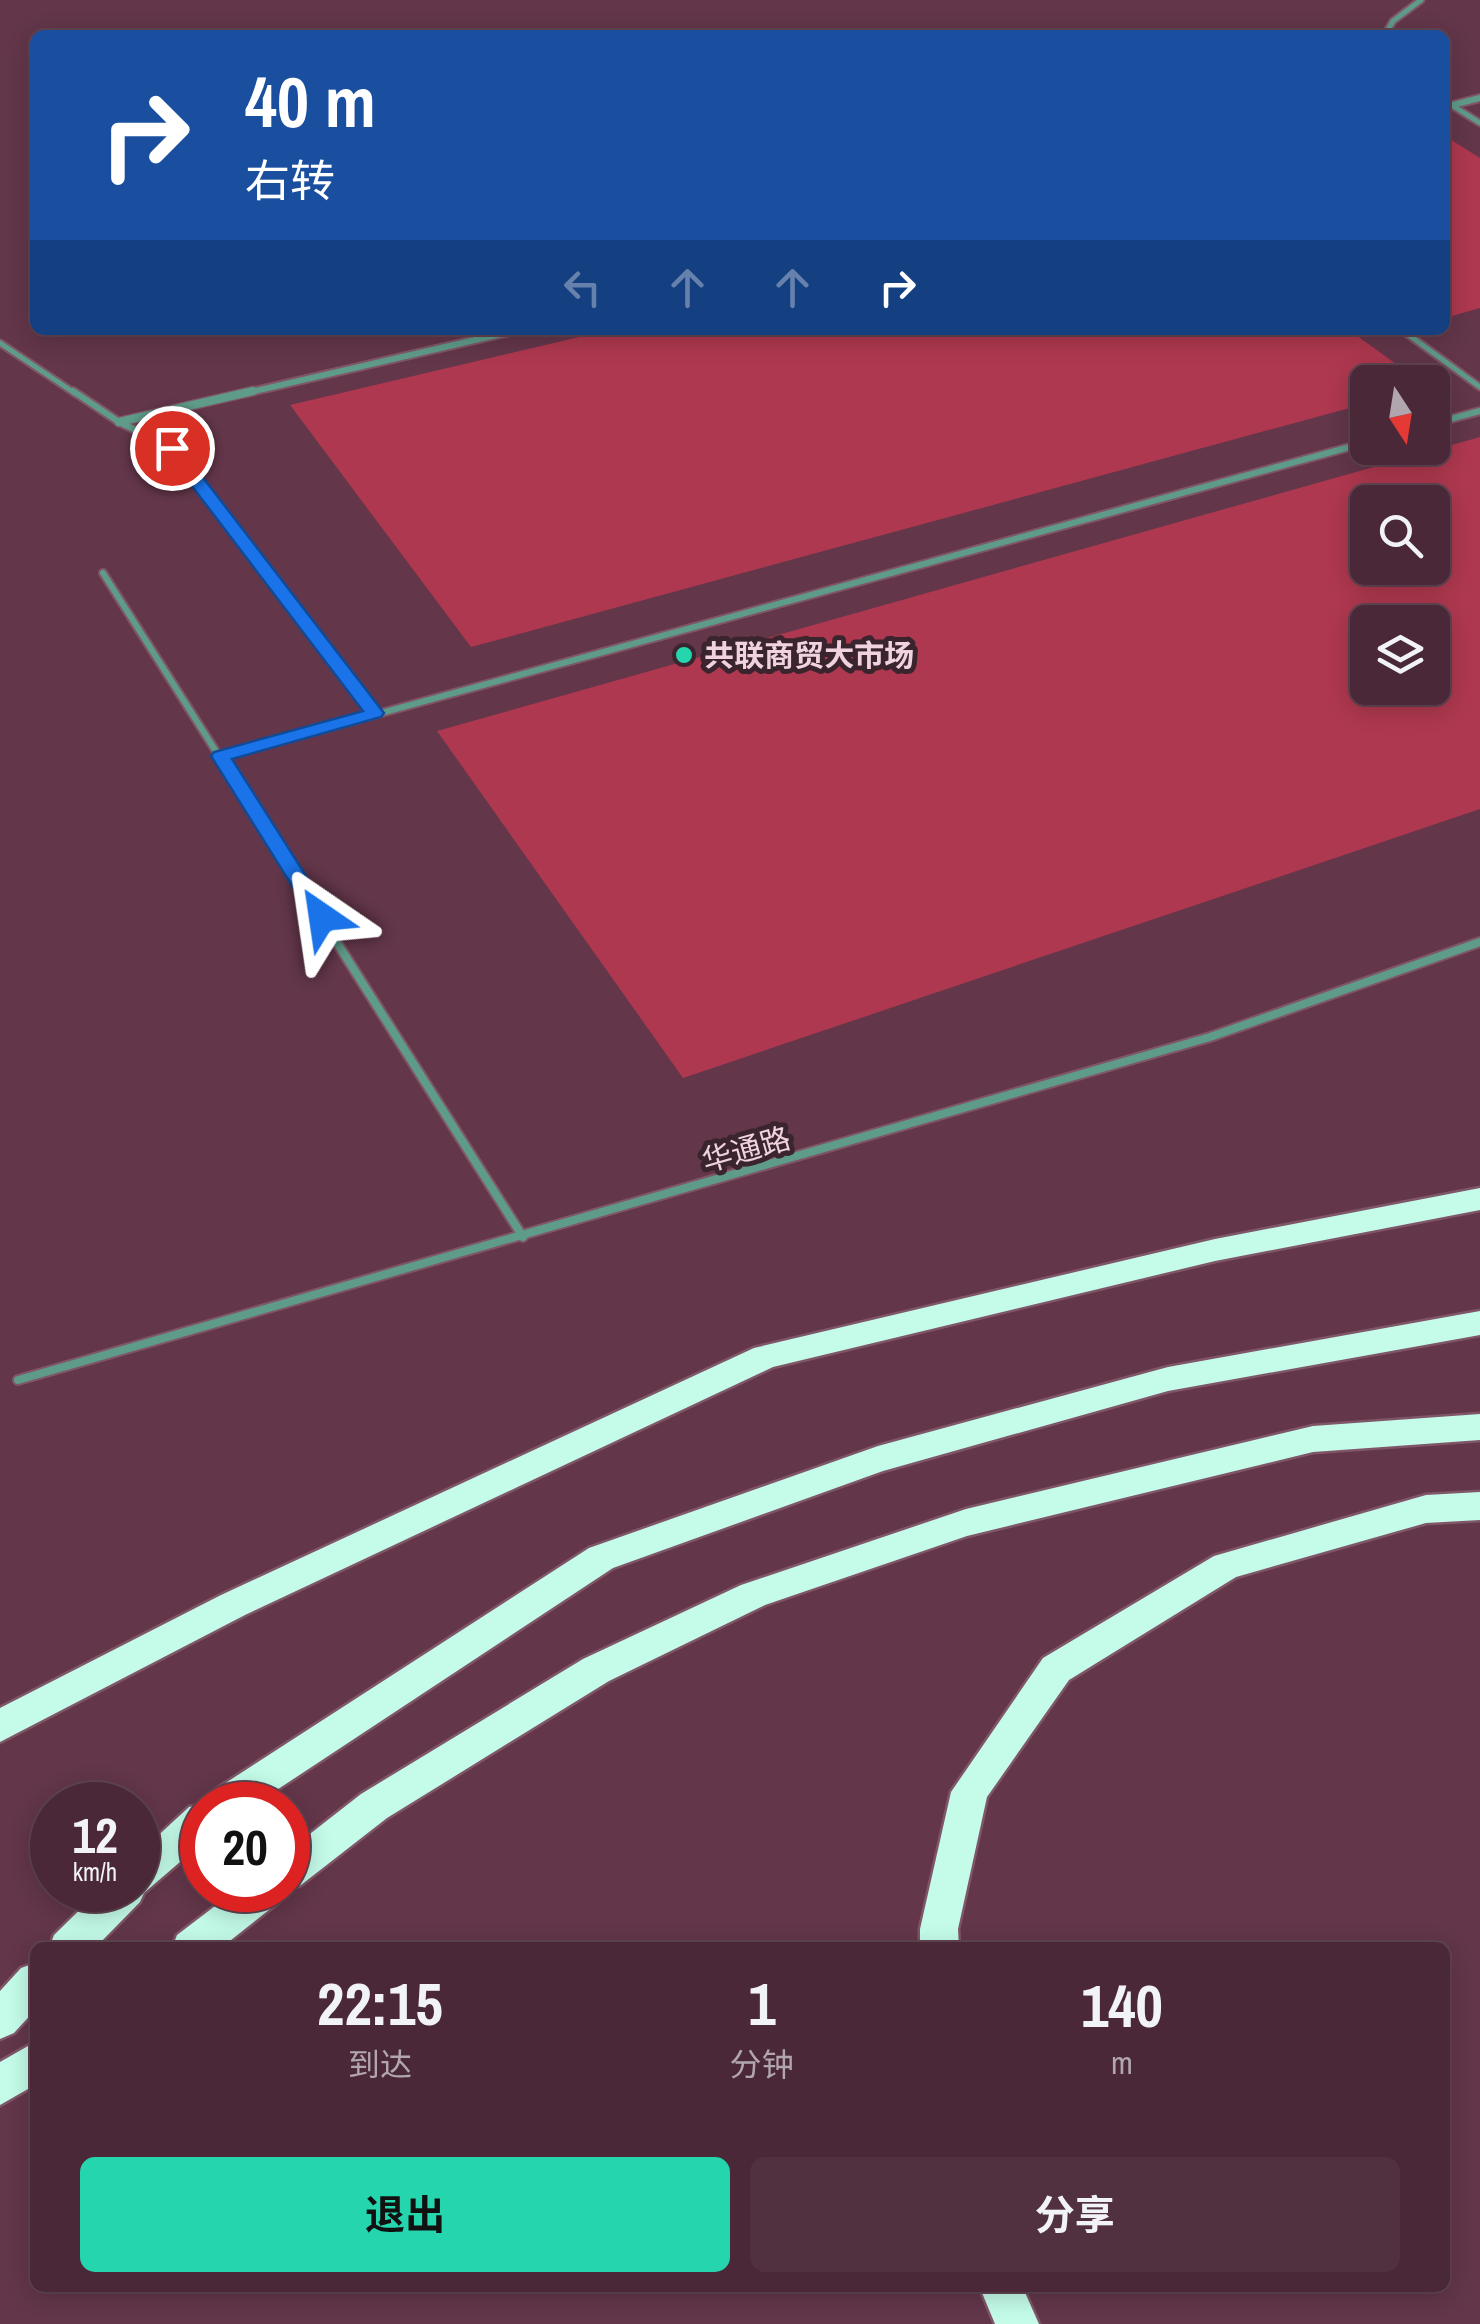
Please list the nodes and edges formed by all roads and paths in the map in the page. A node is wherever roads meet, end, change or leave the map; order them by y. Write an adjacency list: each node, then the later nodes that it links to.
1 (1421, 0): 2 (lane)
2 (1388, 30)
3 (1480, 98): 4 (street)
4 (1450, 103)
5 (1450, 106): 6 (lane)
6 (1480, 123)
7 (496, 335): 13 (street)
8 (1409, 335): 10 (lane)
9 (0, 342): 13 (lane)
10 (1480, 387)
11 (1480, 411): 12 (lane)
12 (1450, 419)
13 (119, 422): 16 (lane)
14 (1350, 447): 16 (lane)
15 (103, 573): 17 (lane)
16 (374, 713): 17 (lane)
17 (221, 756): 20 (lane)
18 (1480, 942): 20 (lane, 华通路)
19 (1480, 1200): 25 (highway)
20 (523, 1237): 22 (lane, 华通路)
21 (1480, 1323): 26 (highway)
22 (18, 1380)
23 (1480, 1427): 28 (highway)
24 (1480, 1506): 34 (highway)
25 (0, 1726)
26 (258, 1782)
27 (180, 1835): 29 (highway)
28 (310, 1855)
29 (160, 1856)
30 (104, 1912): 32 (highway)
31 (237, 1912): 33 (highway)
32 (74, 1942)
33 (199, 1942)
34 (940, 1942)
35 (30, 1987): 36 (highway)
36 (0, 2020)
37 (30, 2065): 38 (highway)
38 (0, 2086)
39 (1003, 2292): 40 (highway)
40 (1017, 2324)

